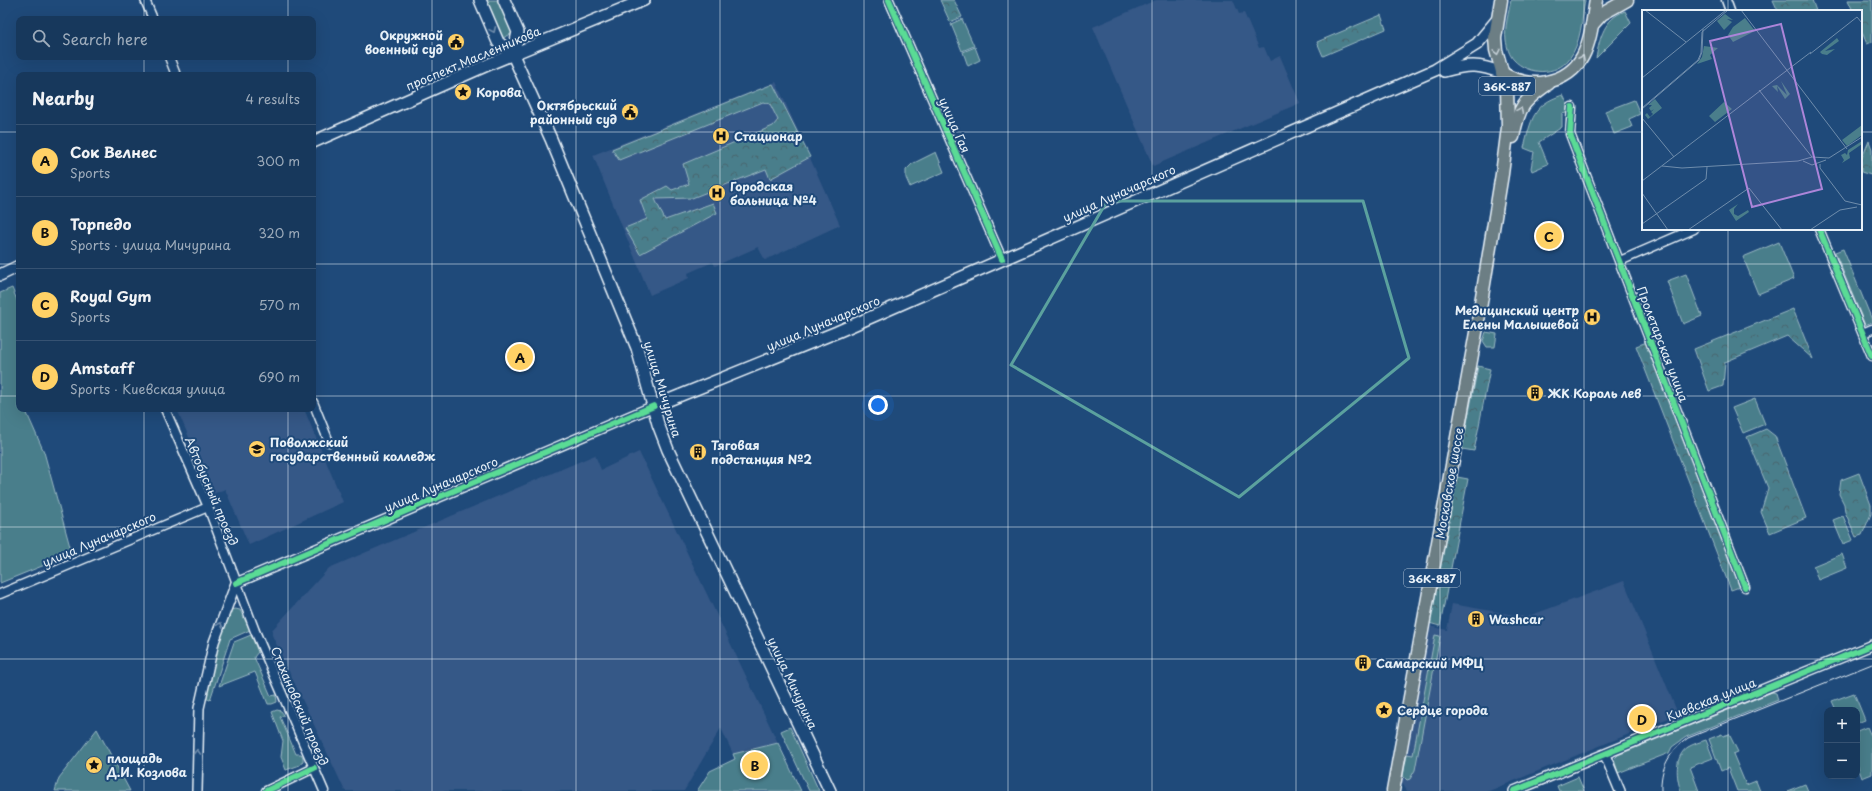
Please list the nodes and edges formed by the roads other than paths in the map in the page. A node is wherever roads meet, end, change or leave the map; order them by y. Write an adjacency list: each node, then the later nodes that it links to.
1 (145, 0): 11 (street)
2 (480, 0): 14 (main road, улица Мичурина, one-way to 14)
3 (504, 0): 14 (main road)
4 (644, 0): 14 (main road, проспект Масленникова)
5 (889, 0): 25 (street, улица Гая)
6 (1501, 0): 12 (main road, Московское шоссе / 36К-887)
7 (1596, 0): 13 (main road, Московское шоссе / 36К-887)
8 (1627, 0): 13 (main road)
9 (1726, 0): 10 (street)
10 (1730, 10)
11 (152, 16)
12 (1497, 20): 17 (main road, Московское шоссе / 36К-887, one-way to 17); 18 (main road, улица Луначарского)
13 (1592, 25): 19 (main road, Московское шоссе / 36К-887, one-way to 13)
14 (514, 55): 21 (main road, проспект Масленникова); 32 (main road, улица Мичурина)
15 (170, 60): 16 (street)
16 (175, 72)
17 (1502, 73): 18 (main road, улица Луначарского); 19 (main road, Московское шоссе / 36К-887); 22 (main road, Московское шоссе / 36К-887)
18 (1416, 79): 25 (main road, улица Луначарского)
19 (1552, 81): 22 (main road, Московское шоссе / 36К-887, one-way to 19)
20 (1572, 107): 26 (street, Пролетарская улица)
21 (316, 141)
22 (1502, 174): 44 (main road, Московское шоссе / 36К-887)
23 (1692, 230): 26 (street)
24 (1819, 230): 30 (street)
25 (1002, 259): 32 (main road, улица Луначарского)
26 (1620, 261): 38 (street, Пролетарская улица)
27 (16, 267): 28 (main road)
28 (0, 275)
29 (1872, 329): 30 (street)
30 (1863, 333): 31 (street)
31 (1872, 356)
32 (654, 406): 37 (street, улица Луначарского); 48 (main road, улица Мичурина)
33 (316, 410): 35 (street)
34 (166, 412): 36 (street, Автобусный проезд)
35 (329, 442)
36 (208, 507): 37 (street, Автобусный проезд); 39 (street, улица Луначарского)
37 (236, 582): 40 (street, Автобусный проезд); 45 (street, one-way to 37)
38 (1745, 587)
39 (0, 594)
40 (255, 631): 43 (street, Стахановский проезд)
41 (1872, 645): 42 (street, Киевская улица)
42 (1605, 755): 49 (street, Киевская улица); 50 (street)
43 (314, 768): 46 (street); 47 (street, Стахановский проезд)
44 (1394, 790)
45 (197, 791)
46 (266, 791)
47 (324, 791)
48 (830, 791)
49 (1514, 791)
50 (1620, 791)

